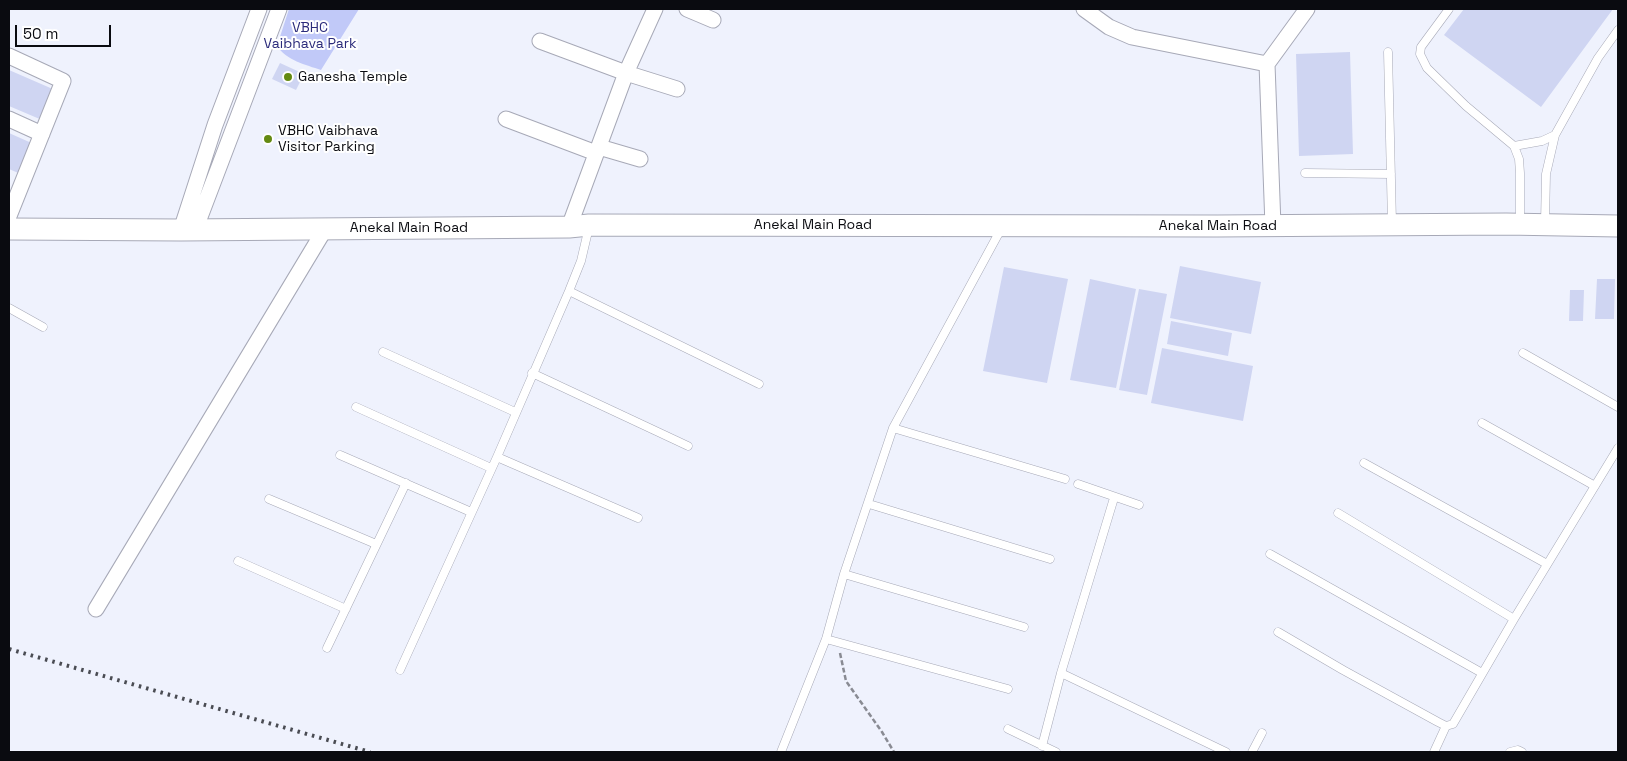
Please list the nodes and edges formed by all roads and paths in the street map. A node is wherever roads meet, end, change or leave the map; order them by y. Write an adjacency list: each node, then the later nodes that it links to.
1 (259, 9): 36 (street)
2 (655, 9): 14 (street)
3 (687, 9): 8 (street)
4 (1084, 9): 13 (street)
5 (1307, 9): 13 (street)
6 (1449, 9): 20 (lane)
7 (273, 10): 36 (street)
8 (713, 20)
9 (1618, 30): 19 (lane)
10 (540, 41): 14 (street)
11 (1388, 52): 24 (lane)
12 (9, 56): 18 (street)
13 (1267, 64): 32 (street)
14 (626, 73): 15 (street); 21 (street)
15 (677, 89)
16 (9, 119): 18 (street)
17 (506, 119): 21 (street)
18 (42, 134): 25 (street)
19 (1556, 134): 20 (lane); 30 (lane)
20 (1514, 146): 27 (lane)
21 (597, 150): 22 (street); 31 (street)
22 (640, 159)
23 (1305, 173): 24 (lane)
24 (1390, 174): 29 (lane)
25 (16, 188): 26 (street)
26 (9, 216)
27 (1520, 224): 29 (main road, Anekal Main Road); 30 (main road, Anekal Main Road)
28 (1003, 225): 31 (main road, Anekal Main Road); 32 (main road, Anekal Main Road); 48 (lane)
29 (1392, 225): 32 (main road, Anekal Main Road)
30 (1545, 225): 33 (main road, Anekal Main Road)
31 (579, 226): 35 (main road, Anekal Main Road); 37 (lane)
32 (1273, 226)
33 (1618, 226)
34 (9, 229): 36 (main road, Anekal Main Road)
35 (325, 229): 36 (main road, Anekal Main Road); 72 (street)
36 (188, 230)
37 (569, 291): 42 (lane); 43 (lane)
38 (9, 308): 39 (lane)
39 (43, 327)
40 (383, 352): 46 (lane)
41 (1523, 353): 44 (lane)
42 (532, 373): 46 (lane); 49 (lane)
43 (759, 384)
44 (1618, 407)
45 (356, 408): 54 (lane)
46 (515, 412): 52 (lane)
47 (1482, 423): 58 (lane)
48 (893, 428): 55 (lane); 61 (lane)
49 (688, 446)
50 (1618, 448): 58 (lane)
51 (340, 455): 56 (lane)
52 (496, 457): 54 (lane); 65 (lane)
53 (1364, 463): 70 (lane)
54 (491, 468): 63 (lane)
55 (1065, 479)
56 (406, 484): 63 (lane); 66 (lane)
57 (1078, 484): 59 (lane)
58 (1596, 486): 70 (lane)
59 (1114, 498): 62 (lane); 81 (lane)
60 (269, 499): 66 (lane)
61 (869, 504): 68 (lane); 71 (lane)
62 (1139, 505)
63 (471, 512): 80 (lane)
64 (1338, 514): 74 (lane)
65 (638, 518)
66 (376, 544): 73 (lane)
67 (1270, 554): 82 (lane)
68 (1050, 559)
69 (238, 561): 73 (lane)
70 (1547, 564): 74 (lane)
71 (844, 574): 75 (lane); 77 (lane)
72 (96, 609)
73 (346, 609): 79 (lane)
74 (1514, 619): 82 (lane)
75 (1024, 627)
76 (1278, 632): 84 (lane)
77 (826, 639): 78 (lane); 88 (lane)
78 (837, 642): 83 (lane); 89 (path)
79 (327, 648)
80 (400, 670)
81 (1061, 673): 87 (lane); 91 (lane)
82 (1482, 673): 84 (lane)
83 (1008, 689)
84 (1446, 726): 93 (lane)
85 (1008, 729): 87 (lane)
86 (1262, 733): 92 (lane)
87 (1042, 746): 90 (lane)
88 (781, 752)
89 (894, 752)
90 (1056, 752)
91 (1226, 752)
92 (1252, 752)
93 (1434, 752)
94 (1510, 752): 95 (lane)
95 (1522, 752)

